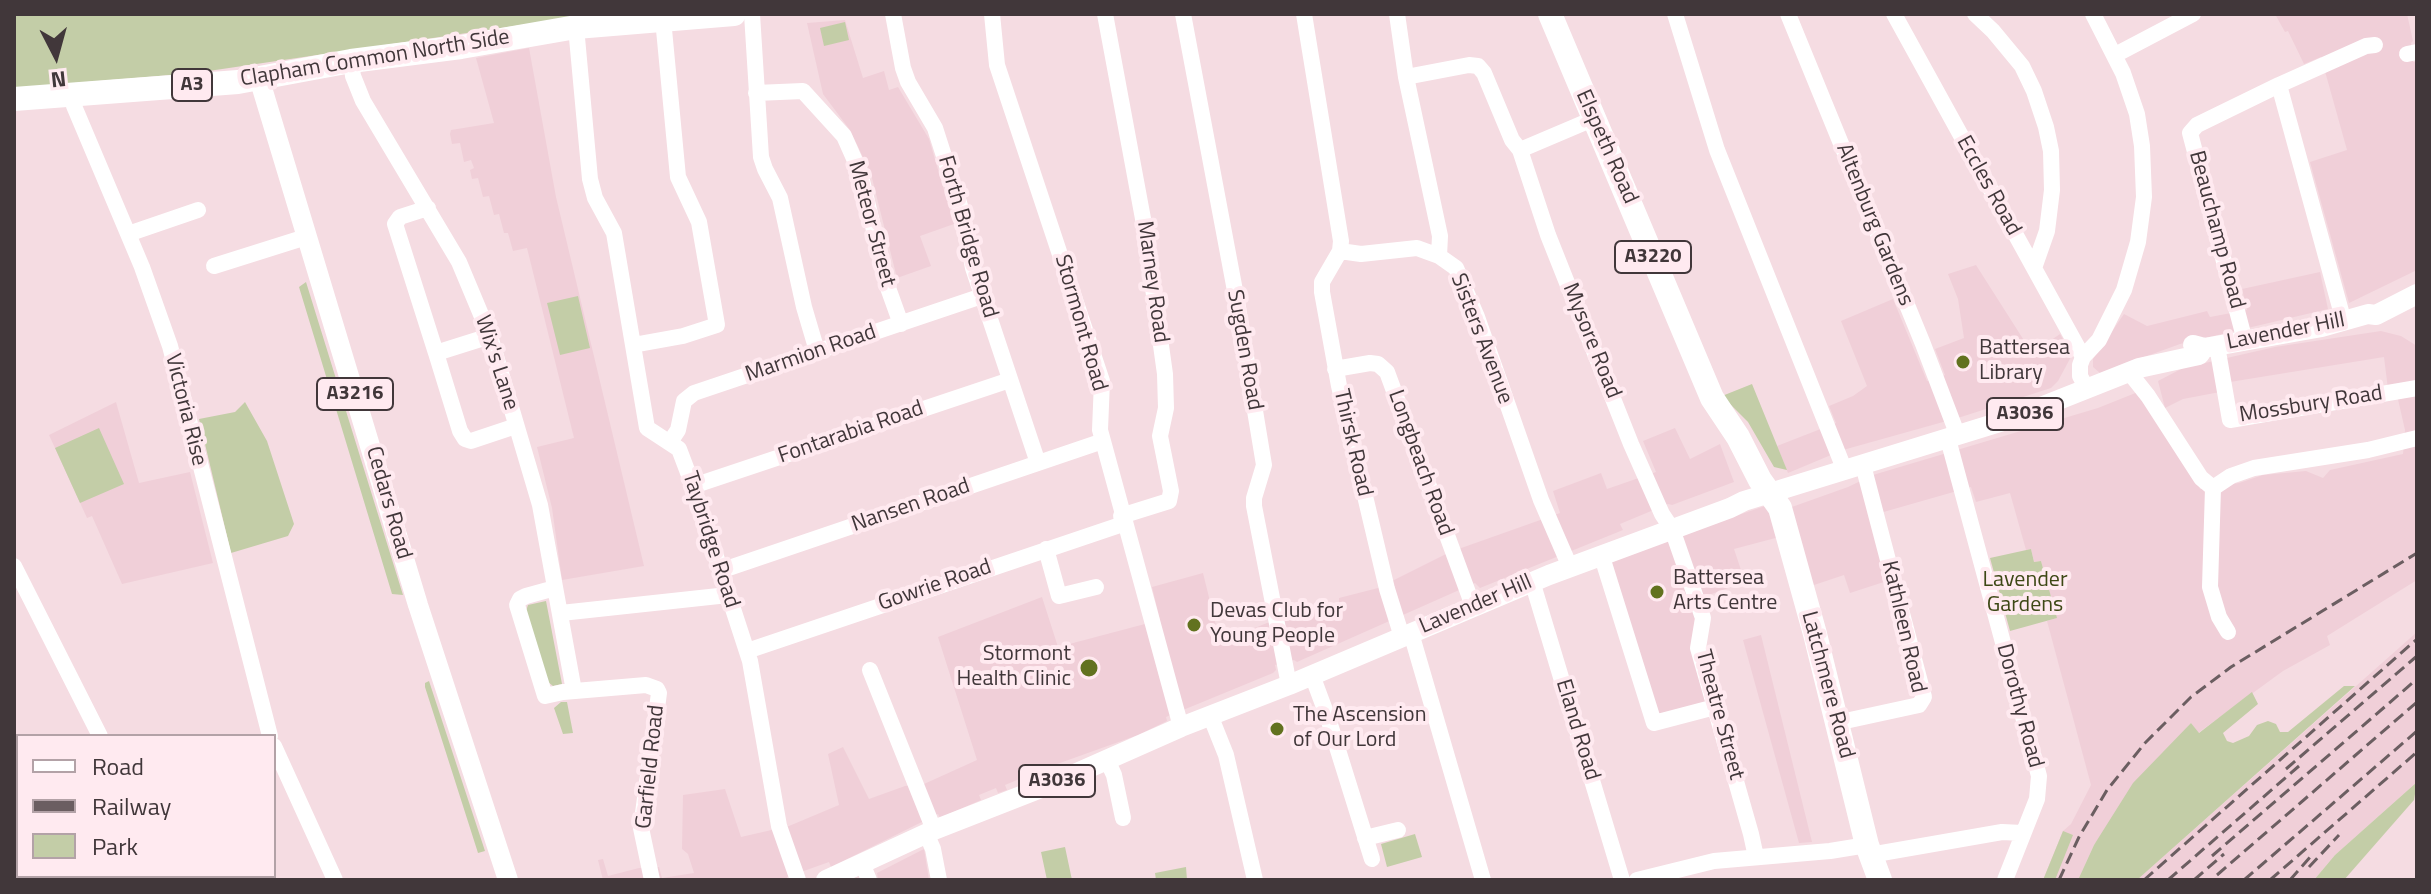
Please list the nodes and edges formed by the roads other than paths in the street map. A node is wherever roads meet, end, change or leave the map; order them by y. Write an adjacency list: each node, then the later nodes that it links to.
1 (734, 14): 16 (highway, Clapham Common North Side / A3)
2 (752, 14): 25 (street)
3 (893, 14): 38 (street, Forth Bridge Road)
4 (992, 14): 56 (street, Stormont Road)
5 (1105, 14): 63 (street, Marney Road)
6 (1183, 14): 81 (street, Sugden Road)
7 (1304, 14): 33 (street)
8 (1397, 14): 21 (street)
9 (1550, 14): 27 (highway, Elspeth Road / A3220)
10 (1675, 14): 59 (street)
11 (1788, 14): 54 (street, Altenburg Gardens)
12 (1894, 14): 36 (street, Eccles Road)
13 (1975, 14): 36 (street)
14 (2093, 14): 19 (street)
15 (2193, 14): 19 (street)
16 (663, 19): 17 (highway, Clapham Common North Side / A3); 43 (street)
17 (576, 27): 20 (highway, Clapham Common North Side / A3); 43 (street, Taybridge Road)
18 (2375, 45): 23 (street, Beauchamp Road)
19 (2115, 55): 47 (street)
20 (351, 61): 22 (highway, Clapham Common North Side / A3); 29 (street, Wix's Lane)
21 (1406, 77): 28 (street, Mysore Road); 34 (street)
22 (259, 78): 24 (highway, Clapham Common North Side / A3); 32 (main road, Cedars Road / A3216)
23 (2279, 85): 39 (street); 42 (street, Beauchamp Road)
24 (73, 93): 26 (highway, Clapham Common North Side / A3); 31 (street, Victoria Rise)
25 (756, 93): 40 (street, Meteor Street); 45 (street)
26 (14, 99)
27 (1593, 119): 28 (street); 62 (highway, Elspeth Road / A3220)
28 (1520, 150): 64 (street, Mysore Road)
29 (428, 208): 41 (street, Wix's Lane); 46 (street)
30 (198, 210): 31 (street)
31 (128, 234): 88 (street, Victoria Rise)
32 (306, 237): 35 (street); 101 (main road, Cedars Road / A3216)
33 (1340, 251): 34 (street, Sisters Avenue); 48 (street, Thirsk Road)
34 (1439, 256): 68 (street, Sisters Avenue)
35 (214, 266)
36 (2034, 268): 47 (street, Eccles Road)
37 (2412, 295): 39 (main road, Lavender Hill / A3036)
38 (982, 296): 40 (street, Marmion Road); 50 (street, Forth Bridge Road)
39 (2344, 322): 42 (main road, Lavender Hill / A3036)
40 (901, 324): 45 (street, Marmion Road)
41 (490, 336): 46 (street); 53 (street, Wix's Lane)
42 (2245, 341): 44 (main road, Lavender Hill / A3036)
43 (633, 345): 57 (street, Taybridge Road)
44 (2210, 347): 49 (main road, Lavender Hill / A3036); 51 (street, Mossbury Road)
45 (817, 351): 57 (street, Marmion Road)
46 (436, 353): 53 (street)
47 (2083, 357): 52 (street)
48 (1335, 369): 74 (street, Longbeach Road); 77 (street, Thirsk Road)
49 (2134, 370): 52 (main road, Lavender Hill / A3036); 61 (street)
50 (1010, 380): 58 (street, Forth Bridge Road); 60 (street, Fontarabia Road)
51 (2417, 388)
52 (2087, 389): 54 (main road, Lavender Hill / A3036)
53 (516, 426): 72 (street, Wix's Lane)
54 (1953, 438): 59 (main road, Lavender Hill / A3036); 94 (street, Dorothy Road)
55 (2417, 438): 61 (street)
56 (1103, 441): 58 (street, Nansen Road); 63 (street, Stormont Road)
57 (670, 442): 60 (street, Taybridge Road)
58 (1038, 463): 69 (street, Nansen Road)
59 (1854, 468): 62 (main road, Lavender Hill / A3036); 85 (street, Kathleen Road)
60 (693, 486): 69 (street, Taybridge Road)
61 (2213, 488): 76 (street)
62 (1768, 494): 64 (main road, Lavender Hill / A3036); 85 (highway, Latchmere Road / A3220)
63 (1122, 520): 65 (street, Gowrie Road); 86 (street, Stormont Road)
64 (1672, 529): 66 (main road, Lavender Hill / A3036); 83 (street, Theatre Street)
65 (1046, 549): 71 (street); 78 (street, Gowrie Road)
66 (1602, 557): 68 (main road, Lavender Hill / A3036); 83 (street)
67 (14, 566): 87 (street)
68 (1570, 567): 70 (main road, Lavender Hill / A3036)
69 (720, 571): 73 (street, Taybridge Road)
70 (1532, 581): 74 (main road, Lavender Hill / A3036); 108 (street, Eland Road)
71 (1096, 587)
72 (555, 588): 75 (street, Wix's Lane); 82 (street)
73 (728, 595): 75 (street); 78 (street, Taybridge Road)
74 (1473, 606): 77 (main road, Lavender Hill / A3036)
75 (561, 613): 82 (street, Wix's Lane)
76 (2228, 632)
77 (1406, 635): 80 (main road, Lavender Hill / A3036); 107 (street, Thirsk Road)
78 (747, 651): 103 (street, Taybridge Road)
79 (870, 670): 93 (street)
80 (1312, 675): 81 (main road, Lavender Hill / A3036); 95 (street)
81 (1289, 685): 84 (main road, Lavender Hill / A3036)
82 (574, 691): 102 (street, Garfield Road)
83 (1715, 707): 97 (street, Theatre Street)
84 (1210, 715): 86 (main road, Lavender Hill / A3036); 106 (street)
85 (1836, 723): 96 (highway, Latchmere Road / A3220)
86 (1181, 727): 90 (main road, Lavender Hill / A3036)
87 (99, 734)
88 (269, 734)
89 (276, 750): 100 (street)
90 (1107, 760): 91 (street); 93 (main road, Lavender Hill / A3036)
91 (1123, 818)
92 (1398, 830): 95 (street)
93 (930, 831): 99 (main road, Lavender Hill / A3036); 105 (street)
94 (2022, 833): 96 (street); 111 (street, Dorothy Road)
95 (1365, 838): 98 (street)
96 (1869, 850): 97 (street); 110 (highway, Latchmere Road / A3220)
97 (1756, 857): 109 (street)
98 (1372, 859)
99 (866, 872): 104 (main road, Lavender Hill / A3036)
100 (335, 880)
101 (508, 880)
102 (652, 880)
103 (798, 880)
104 (826, 880)
105 (939, 880)
106 (1255, 880)
107 (1483, 880)
108 (1622, 880)
109 (1637, 880)
110 (1880, 880)
111 (2005, 880)

